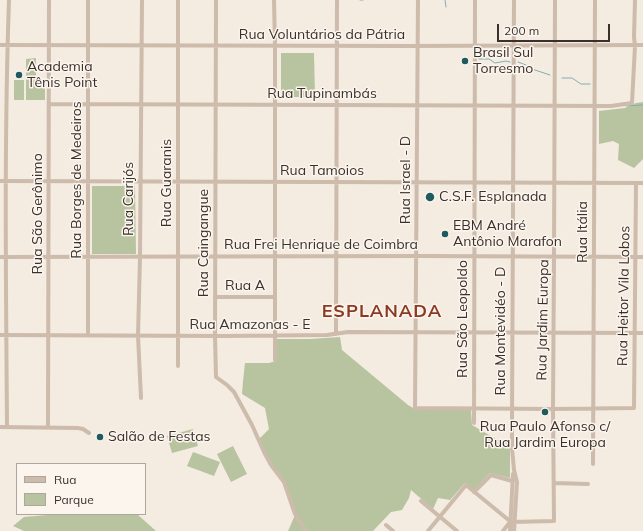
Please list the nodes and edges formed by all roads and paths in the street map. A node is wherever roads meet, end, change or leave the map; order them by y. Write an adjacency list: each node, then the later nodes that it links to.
1 (9, 0): 16 (street)
2 (49, 0): 17 (street, Rua São Gerônimo)
3 (88, 0): 18 (street, Rua Borges de Medeiros)
4 (142, 0): 19 (street, Rua Carijós)
5 (178, 0): 21 (street, Rua Guaranis)
6 (216, 0): 22 (street, Rua Caingangue)
7 (274, 0): 23 (street)
8 (337, 0): 24 (street)
9 (418, 0): 25 (street, Rua Israel - D)
10 (475, 0): 26 (street, Rua São Leopoldo)
11 (514, 0): 27 (street, Rua Montevidéo - D)
12 (555, 0): 28 (street, Rua Jardim Europa)
13 (595, 0): 29 (street, Rua Itália)
14 (635, 0): 30 (street)
15 (0, 45): 16 (street, Rua Voluntários da Pátria)
16 (8, 45): 17 (street, Rua Voluntários da Pátria); 36 (street)
17 (49, 45): 18 (street, Rua Voluntários da Pátria); 31 (street, Rua São Gerônimo)
18 (88, 45): 19 (street, Rua Voluntários da Pátria); 32 (street, Rua Borges de Medeiros)
19 (142, 45): 21 (street, Rua Voluntários da Pátria); 33 (street, Rua Carijós)
20 (643, 45): 30 (street, Rua Voluntários da Pátria)
21 (178, 46): 22 (street, Rua Voluntários da Pátria); 34 (street, Rua Guaranis)
22 (216, 46): 23 (street, Rua Voluntários da Pátria); 37 (street, Rua Caingangue)
23 (275, 46): 24 (street, Rua Voluntários da Pátria); 38 (street)
24 (337, 46): 25 (street, Rua Voluntários da Pátria); 39 (street)
25 (418, 46): 26 (street, Rua Voluntários da Pátria); 40 (street, Rua Israel - D)
26 (474, 46): 27 (street, Rua Voluntários da Pátria); 41 (street, Rua São Leopoldo)
27 (513, 46): 28 (street, Rua Voluntários da Pátria); 42 (street, Rua Montevidéo - D)
28 (555, 46): 29 (street, Rua Voluntários da Pátria); 43 (street, Rua Jardim Europa)
29 (595, 46): 30 (street, Rua Voluntários da Pátria); 44 (street, Rua Itália)
30 (635, 46): 44 (street, Rua Tupinambás)
31 (49, 104): 32 (street, Rua Tupinambás); 47 (street, Rua São Gerônimo)
32 (88, 104): 33 (street, Rua Tupinambás); 48 (street, Rua Borges de Medeiros)
33 (141, 104): 34 (street, Rua Tupinambás); 49 (street, Rua Carijós)
34 (178, 104): 37 (street, Rua Tupinambás); 50 (street, Rua Guaranis)
35 (0, 105): 36 (street)
36 (6, 105): 46 (street)
37 (216, 105): 38 (street, Rua Tupinambás); 51 (street, Rua Caingangue)
38 (275, 105): 39 (street, Rua Tupinambás); 52 (street)
39 (337, 105): 40 (street, Rua Tupinambás); 53 (street)
40 (418, 105): 41 (street, Rua Tupinambás); 54 (street, Rua Israel - D)
41 (474, 106): 42 (street, Rua Tupinambás); 55 (street, Rua São Leopoldo)
42 (513, 106): 43 (street, Rua Tupinambás); 56 (street, Rua Montevidéo - D)
43 (555, 106): 44 (street, Rua Tupinambás); 57 (street, Rua Jardim Europa)
44 (595, 106): 58 (street, Rua Itália)
45 (0, 181): 46 (street, Rua Tamoios)
46 (6, 181): 47 (street, Rua Tamoios); 69 (street)
47 (49, 181): 48 (street, Rua Tamoios); 70 (street, Rua São Gerônimo)
48 (88, 181): 49 (street, Rua Tamoios); 71 (street, Rua Borges de Medeiros)
49 (141, 181): 50 (street, Rua Tamoios); 72 (street, Rua Carijós)
50 (178, 181): 51 (street, Rua Tamoios); 61 (street, Rua Guaranis)
51 (215, 182): 52 (street, Rua Tamoios); 62 (street, Rua Caingangue)
52 (275, 182): 53 (street, Rua Tamoios); 63 (street)
53 (337, 182): 54 (street, Rua Tamoios); 64 (street)
54 (417, 183): 55 (street, Rua Tamoios); 65 (street, Rua Israel - D)
55 (474, 183): 56 (street, Rua Tamoios); 66 (street, Rua São Leopoldo)
56 (513, 183): 57 (street, Rua Tamoios); 67 (street, Rua Montevidéo - D)
57 (555, 183): 58 (street, Rua Tamoios); 73 (street, Rua Jardim Europa)
58 (595, 183): 59 (street, Rua Tamoios); 74 (street, Rua Itália)
59 (636, 183): 60 (street, Rua Tamoios); 75 (street, Rua Heitor Vila Lobos)
60 (643, 183)
61 (178, 256): 62 (street, Rua Frei Henrique de Coimbra); 72 (street, Rua Frei Henrique de Coimbra); 92 (street, Rua Guaranis)
62 (215, 256): 63 (street, Rua Frei Henrique de Coimbra); 78 (street, Rua Caingangue)
63 (275, 256): 64 (street, Rua Frei Henrique de Coimbra); 77 (street)
64 (336, 256): 65 (street, Rua Frei Henrique de Coimbra); 86 (street)
65 (417, 256): 66 (street, Rua Frei Henrique de Coimbra); 79 (street, Rua Israel - D)
66 (474, 256): 67 (street, Rua Frei Henrique de Coimbra); 80 (street, Rua São Leopoldo)
67 (512, 256): 73 (street, Rua Frei Henrique de Coimbra); 81 (street, Rua Montevidéo - D)
68 (0, 257): 69 (street, Rua Frei Henrique de Coimbra)
69 (5, 257): 70 (street, Rua Frei Henrique de Coimbra); 88 (street)
70 (48, 257): 71 (street, Rua Frei Henrique de Coimbra); 89 (street, Rua São Gerônimo)
71 (88, 257): 72 (street, Rua Frei Henrique de Coimbra); 90 (street, Rua Borges de Medeiros)
72 (140, 257): 91 (street, Rua Carijós)
73 (554, 257): 74 (street, Rua Frei Henrique de Coimbra); 82 (street, Rua Jardim Europa)
74 (594, 257): 75 (street, Rua Frei Henrique de Coimbra); 83 (street, Rua Itália)
75 (636, 257): 76 (street, Rua Frei Henrique de Coimbra); 84 (street, Rua Heitor Vila Lobos)
76 (643, 257)
77 (275, 296): 78 (street, Rua A); 94 (street)
78 (215, 297): 93 (street, Rua Caingangue)
79 (416, 332): 80 (street, Rua Amazonas - E); 86 (street, Rua Amazonas - E); 98 (street, Rua Israel - D)
80 (474, 333): 81 (street, Rua Amazonas - E); 98 (street, Rua São Leopoldo)
81 (512, 333): 82 (street, Rua Amazonas - E); 99 (street, Rua Montevidéo - D)
82 (554, 333): 83 (street, Rua Amazonas - E); 100 (street, Rua Jardim Europa)
83 (594, 333): 84 (street, Rua Amazonas - E); 101 (street, Rua Itália)
84 (634, 333): 85 (street, Rua Amazonas - E); 101 (street, Rua Heitor Vila Lobos)
85 (643, 333)
86 (336, 334): 94 (street, Rua Amazonas - E)
87 (0, 335): 88 (street, Rua Amazonas - E)
88 (6, 335): 89 (street, Rua Amazonas - E); 104 (street)
89 (48, 335): 90 (street, Rua Amazonas - E); 105 (street, Rua São Gerônimo)
90 (88, 336): 91 (street, Rua Amazonas - E)
91 (138, 336): 92 (street, Rua Amazonas - E); 97 (street, Rua Carijós)
92 (179, 336): 93 (street, Rua Amazonas - E); 96 (street, Rua Guaranis)
93 (215, 336): 94 (street, Rua Amazonas - E); 117 (street, Rua Caingangue)
94 (275, 336): 95 (street)
95 (275, 360)
96 (178, 366)
97 (141, 398)
98 (474, 408): 99 (street); 102 (street, Rua São Leopoldo)
99 (512, 409): 100 (street); 108 (street, Rua Montevidéo - D)
100 (553, 409): 101 (street); 110 (street, Rua Jardim Europa)
101 (594, 409): 107 (street, Rua Itália)
102 (474, 423)
103 (0, 427): 104 (street)
104 (6, 427): 105 (street)
105 (48, 427): 106 (street)
106 (89, 433)
107 (593, 464)
108 (514, 470): 109 (street, Rua Montevidéo - D); 115 (street, Rua Montevidéo - D)
109 (512, 481): 112 (street); 115 (street, Rua Montevidéo - D)
110 (554, 483): 111 (street); 115 (street, Rua Jardim Europa)
111 (588, 484)
112 (474, 492): 114 (street); 115 (street)
113 (421, 501): 114 (street)
114 (440, 517): 119 (street); 120 (street)
115 (513, 522): 121 (street); 122 (street, Rua Montevidéo - D); 123 (street, Rua Montevidéo - D)
116 (386, 526): 118 (street)
117 (306, 531)
118 (393, 531)
119 (428, 531)
120 (457, 531)
121 (502, 531)
122 (510, 531)
123 (514, 531)

